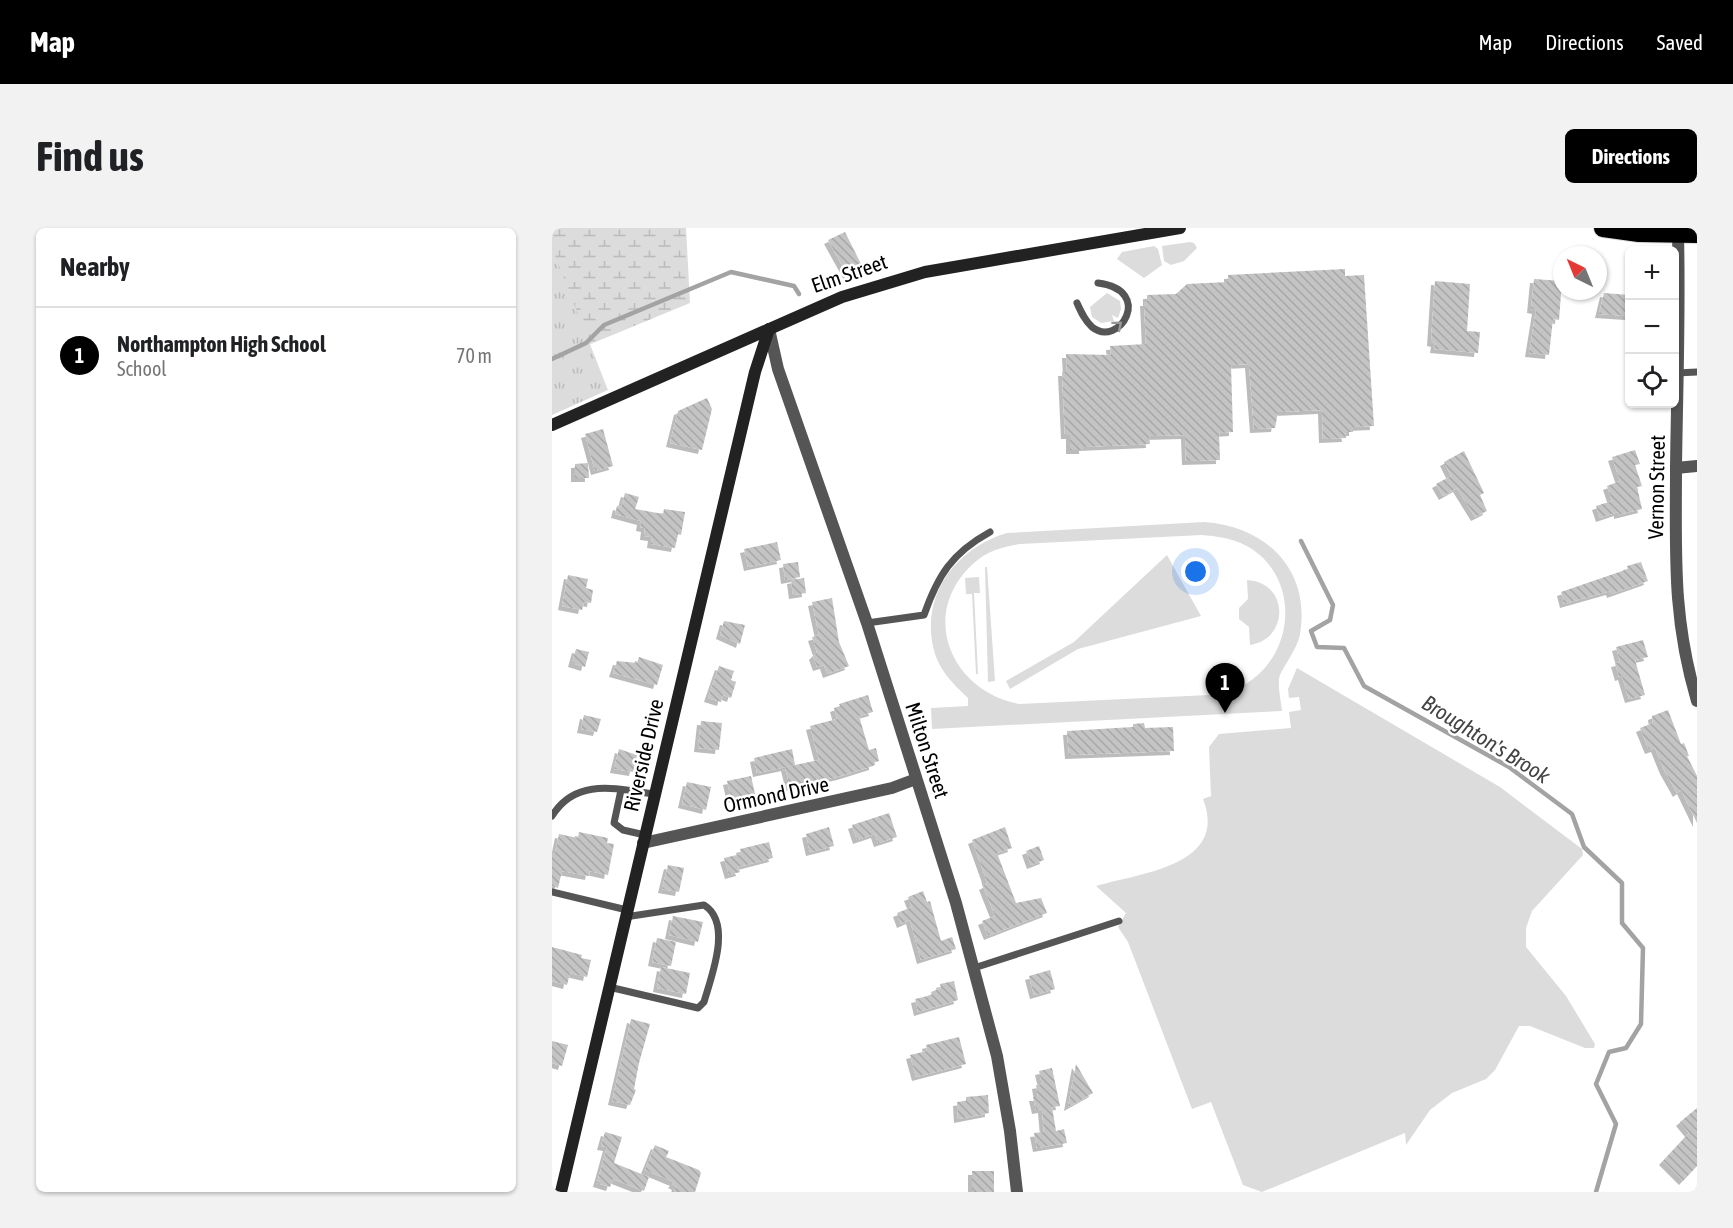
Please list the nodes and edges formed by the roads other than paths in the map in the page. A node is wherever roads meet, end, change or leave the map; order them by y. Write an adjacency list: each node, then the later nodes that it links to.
1 (1180, 228): 7 (street, Elm Street)
2 (1603, 228): 4 (highway)
3 (1697, 234): 4 (highway)
4 (1678, 235): 8 (street, Vernon Street)
5 (1098, 283): 6 (lane, one-way to 5)
6 (1077, 303)
7 (769, 329): 12 (street, Elm Street); 16 (street, Milton Street); 20 (street, Riverside Drive)
8 (1676, 354)
9 (1697, 372): 10 (lane)
10 (1679, 373)
11 (1676, 408): 14 (street, Vernon Street)
12 (552, 425)
13 (1697, 466): 14 (street)
14 (1676, 468): 17 (street, Vernon Street)
15 (990, 532): 16 (lane)
16 (867, 623): 18 (street, Milton Street)
17 (1697, 701)
18 (916, 779): 22 (street, Ormond Drive); 26 (street, Milton Street)
19 (621, 790): 20 (lane); 21 (lane); 22 (lane)
20 (654, 794): 22 (street, Riverside Drive)
21 (552, 816)
22 (644, 839): 24 (street, Riverside Drive)
23 (552, 892): 24 (lane)
24 (626, 913): 27 (street, Riverside Drive); 27 (lane)
25 (1119, 921): 26 (lane)
26 (974, 968): 30 (street, Milton Street)
27 (609, 987): 29 (street, Riverside Drive)
28 (552, 1188): 29 (street)
29 (561, 1192)
30 (1017, 1192)

